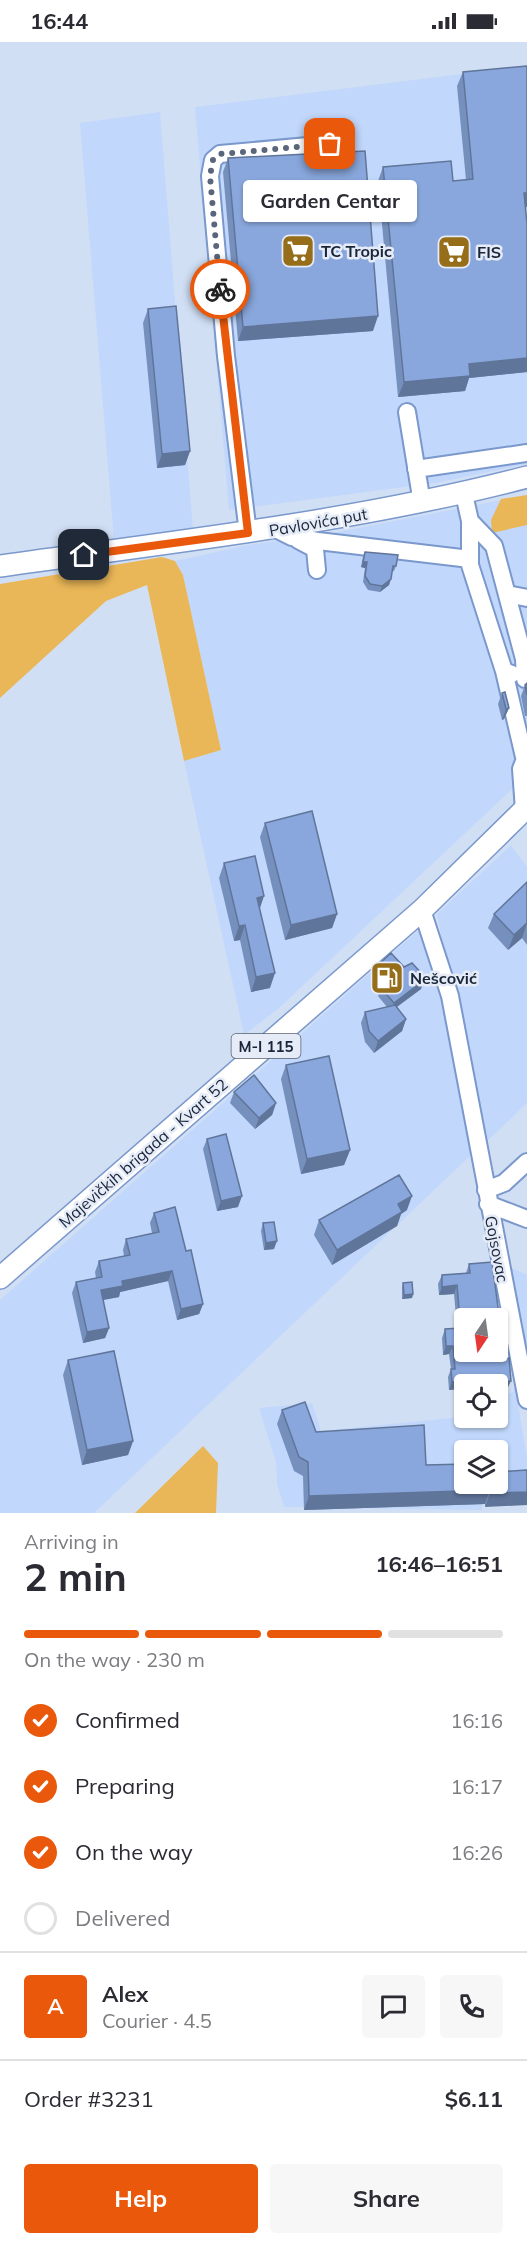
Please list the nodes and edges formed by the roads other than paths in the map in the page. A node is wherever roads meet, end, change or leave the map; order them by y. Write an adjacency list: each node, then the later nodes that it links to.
1 (330, 144): 9 (street)
2 (407, 412): 4 (street)
3 (527, 453): 4 (street)
4 (416, 469): 7 (street)
5 (527, 477): 6 (main road, Pavlovića put)
6 (464, 494): 7 (main road, Pavlovića put); 8 (street)
7 (422, 503): 10 (main road, Pavlovića put)
8 (470, 520): 11 (street); 14 (street)
9 (248, 533): 10 (main road, Pavlovića put); 12 (main road, Pavlovića put)
10 (284, 533): 11 (street); 13 (street)
11 (470, 559): 16 (street)
12 (0, 566)
13 (317, 570)
14 (507, 594): 15 (street); 17 (street)
15 (527, 598)
16 (504, 671): 17 (street); 18 (street)
17 (526, 679)
18 (526, 755): 19 (street)
19 (525, 809): 20 (main road, Majevičkih brigada - Kvart 52 / M-I 115)
20 (422, 910): 22 (street); 24 (main road, Majevičkih brigada - Kvart 52 / M-I 115)
21 (527, 1162): 22 (street)
22 (487, 1197): 23 (street, Gojsovac); 25 (street, Gojsovac)
23 (527, 1219)
24 (0, 1278)
25 (527, 1400)

